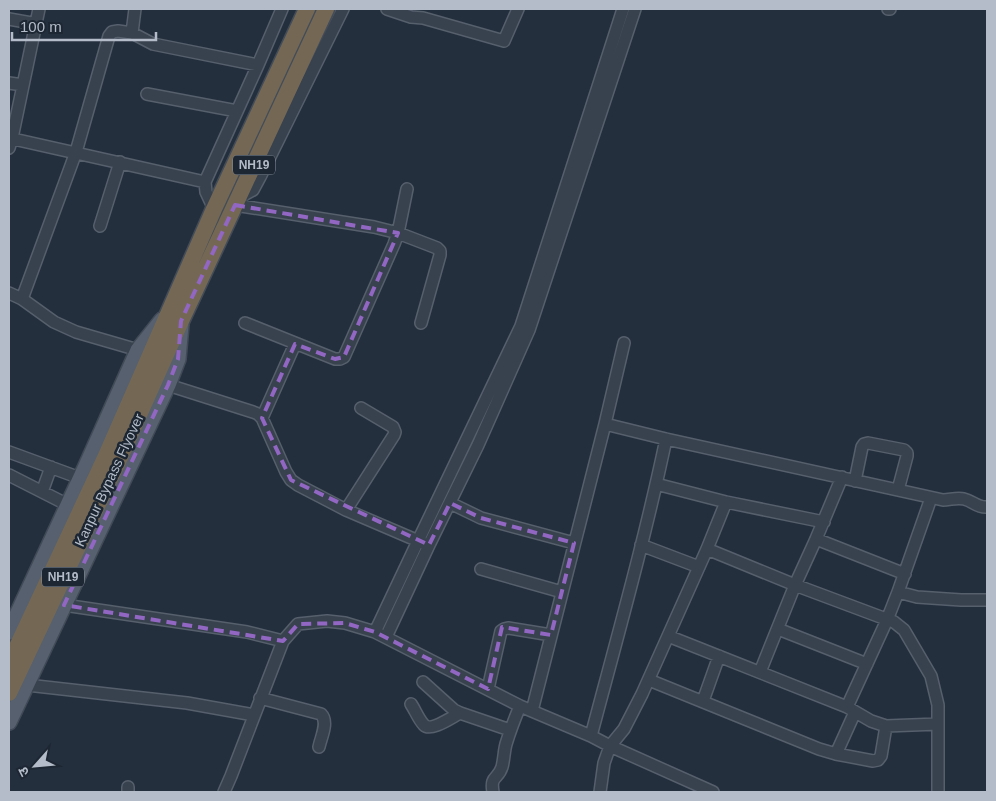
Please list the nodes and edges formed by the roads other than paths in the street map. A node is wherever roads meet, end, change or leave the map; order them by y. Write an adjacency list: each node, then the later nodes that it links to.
1 (40, 9): 12 (street)
2 (135, 9): 13 (street)
3 (282, 9): 14 (street)
4 (307, 9): 25 (highway, NH19)
5 (326, 9): 24 (highway, NH19)
6 (343, 9): 24 (street)
7 (387, 9): 8 (street)
8 (518, 9)
9 (623, 9): 59 (street)
10 (635, 9): 53 (street)
11 (9, 19): 12 (street)
12 (37, 24): 16 (street)
13 (132, 33): 14 (street); 20 (street)
14 (258, 65): 18 (street)
15 (9, 83): 16 (street)
16 (23, 85): 19 (street)
17 (148, 94): 18 (street)
18 (237, 111): 22 (street)
19 (10, 141): 20 (street)
20 (76, 152): 21 (street); 29 (street)
21 (120, 162): 22 (street); 26 (street)
22 (205, 182): 25 (street)
23 (407, 189): 27 (street)
24 (237, 202): 27 (street); 30 (highway, NH19)
25 (214, 209): 30 (highway, NH19)
26 (100, 226)
27 (398, 233): 32 (street); 34 (street)
28 (9, 293): 29 (street)
29 (22, 299): 35 (street)
30 (175, 317): 35 (main road); 36 (main road); 42 (highway, Kanpur Bypass Flyover / NH19)
31 (245, 323): 34 (street)
32 (421, 323)
33 (624, 343): 39 (street)
34 (296, 344): 38 (street)
35 (138, 350): 46 (main road)
36 (168, 385): 38 (street); 71 (main road)
37 (361, 408): 56 (street)
38 (262, 418): 56 (street)
39 (605, 424): 40 (street); 60 (street)
40 (666, 439): 45 (street); 48 (street)
41 (9, 452): 43 (street)
42 (112, 459): 81 (highway, Kanpur Bypass Flyover / NH19); 88 (highway, Kanpur Bypass Flyover / NH19)
43 (51, 467): 46 (street); 50 (street)
44 (9, 475): 50 (street)
45 (842, 477): 47 (street); 57 (street)
46 (80, 478): 54 (main road)
47 (856, 480): 49 (street); 49 (street)
48 (656, 484): 52 (street); 61 (street)
49 (898, 490): 51 (street)
50 (42, 492): 54 (street)
51 (931, 498): 55 (street); 66 (street)
52 (726, 502): 57 (street); 63 (street)
53 (450, 503): 60 (street); 62 (street)
54 (68, 504): 74 (main road)
55 (987, 508)
56 (346, 510): 59 (street)
57 (824, 522): 58 (street)
58 (816, 539): 66 (street); 67 (street)
59 (418, 540): 62 (street); 75 (street)
60 (574, 543): 68 (street)
61 (641, 545): 64 (street); 101 (street)
62 (429, 546): 78 (street)
63 (707, 549): 64 (street); 67 (street)
64 (699, 567): 77 (street)
65 (481, 569): 68 (street)
66 (905, 574): 69 (street)
67 (795, 586): 72 (street); 73 (street)
68 (562, 592): 76 (street)
69 (898, 592): 70 (street); 72 (street)
70 (987, 600)
71 (64, 605): 79 (street); 86 (main road)
72 (888, 620): 82 (street); 98 (street)
73 (778, 629): 82 (street); 83 (street)
74 (9, 632)
75 (375, 632): 78 (street); 79 (street)
76 (551, 635): 87 (street); 94 (street)
77 (668, 636): 80 (street); 84 (street)
78 (386, 638): 87 (street)
79 (283, 641): 89 (street)
80 (719, 656): 83 (street); 90 (street)
81 (9, 664)
82 (866, 664): 93 (street)
83 (760, 672): 93 (street)
84 (649, 680): 90 (street); 103 (street)
85 (423, 682): 95 (street)
86 (27, 685): 96 (street); 97 (main road)
87 (488, 690): 92 (street)
88 (9, 693)
89 (260, 698): 96 (street); 102 (street)
90 (702, 701): 104 (street)
91 (412, 704): 95 (street)
92 (520, 706): 94 (street); 100 (street)
93 (851, 709): 99 (street); 104 (street)
94 (532, 711): 101 (street)
95 (460, 713): 100 (street)
96 (254, 715): 106 (street)
97 (9, 722)
98 (938, 724): 99 (street); 110 (street)
99 (886, 726): 104 (street)
100 (510, 730): 107 (street)
101 (591, 736): 103 (street)
102 (319, 746)
103 (610, 746): 105 (street); 108 (street)
104 (836, 754)
105 (698, 789): 109 (street)
106 (224, 792)
107 (493, 792)
108 (600, 792)
109 (713, 792)
110 (938, 792)

